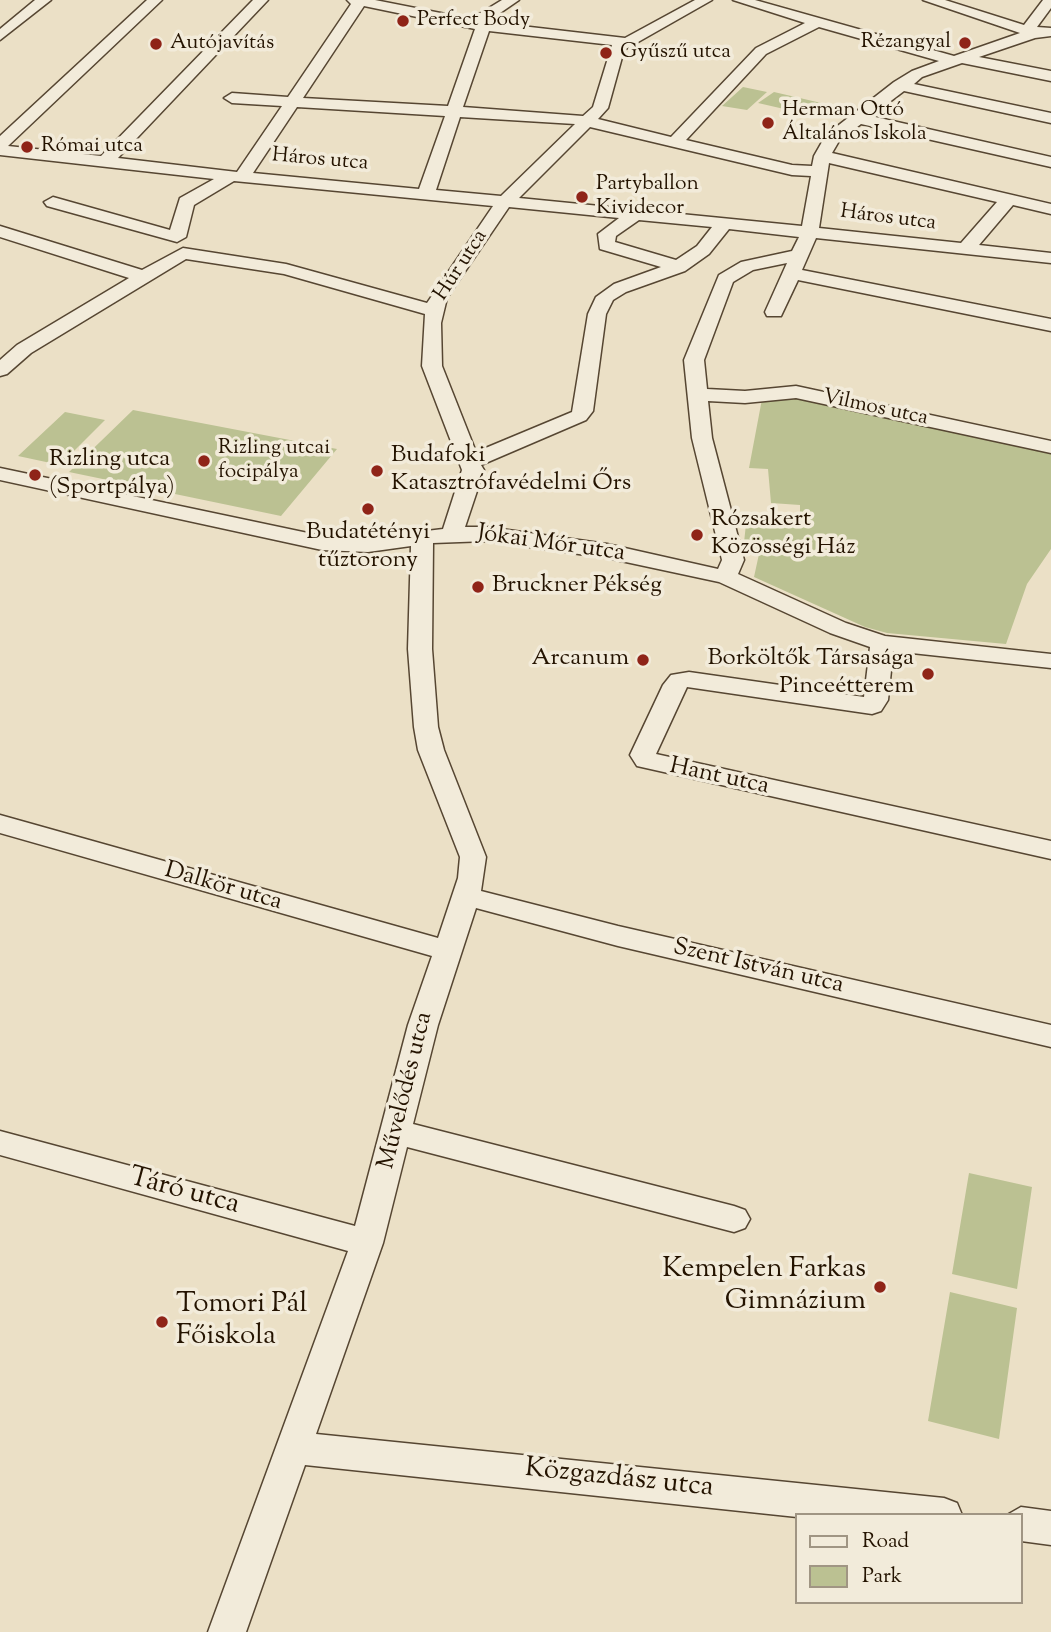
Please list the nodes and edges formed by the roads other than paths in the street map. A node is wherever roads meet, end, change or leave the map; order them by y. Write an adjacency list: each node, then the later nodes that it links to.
1 (44, 0): 14 (street)
2 (155, 0): 26 (street)
3 (261, 0): 27 (street)
4 (512, 0): 11 (street)
5 (705, 0): 15 (street)
6 (740, 0): 10 (street)
7 (930, 0): 12 (street)
8 (1050, 0): 12 (street)
9 (357, 1): 11 (street); 20 (street)
10 (818, 22): 16 (street); 25 (street)
11 (478, 25): 15 (street); 21 (street)
12 (1034, 33): 13 (street); 16 (street)
13 (1051, 35)
14 (0, 36)
15 (624, 42): 24 (street, Húr utca)
16 (958, 59): 17 (street); 18 (street)
17 (1051, 76)
18 (899, 85): 22 (street); 23 (street)
19 (232, 98): 20 (street)
20 (291, 103): 21 (street); 30 (street)
21 (454, 113): 24 (street); 31 (street)
22 (857, 118): 28 (street); 29 (street)
23 (1051, 118)
24 (589, 121): 25 (street); 33 (street, Húr utca)
25 (675, 142): 29 (street)
26 (0, 148): 27 (street, Háros utca)
27 (105, 162): 30 (street, Háros utca)
28 (1051, 162)
29 (821, 164): 32 (street); 39 (street)
30 (237, 176): 31 (street, Háros utca); 40 (street)
31 (426, 194): 33 (street, Háros utca)
32 (1009, 199): 35 (street); 41 (street)
33 (506, 201): 36 (street, Háros utca); 46 (street, Húr utca)
34 (53, 202): 40 (street)
35 (1051, 209)
36 (636, 214): 37 (street, Háros utca); 44 (street)
37 (725, 223): 39 (street, Háros utca); 44 (street)
38 (0, 231): 45 (street)
39 (810, 232): 41 (street, Háros utca); 43 (street)
40 (180, 245): 45 (street); 46 (street)
41 (964, 251): 42 (street, Háros utca)
42 (1051, 258)
43 (796, 264): 47 (street); 48 (street); 50 (street)
44 (679, 267): 52 (street)
45 (141, 276): 49 (street)
46 (434, 311): 51 (street, Húr utca)
47 (774, 312)
48 (1051, 325)
49 (0, 370)
50 (698, 395): 53 (street, Vilmos utca); 58 (street)
51 (459, 434): 52 (street); 54 (street, Húr utca)
52 (532, 437): 54 (street)
53 (1051, 447)
54 (472, 461): 56 (street)
55 (4, 479): 57 (street, Jókai Mór utca)
56 (452, 534): 57 (street, Jókai Mór utca); 58 (street, Jókai Mór utca)
57 (422, 539): 63 (street, Művelődés utca)
58 (726, 577): 59 (street, Jókai Mór utca)
59 (882, 643): 60 (street, Jókai Mór utca); 62 (street, Hant utca)
60 (1051, 661)
61 (0, 824): 64 (street, Dalkör utca)
62 (1051, 850)
63 (466, 896): 64 (street, Művelődés utca); 65 (street, Szent István utca)
64 (446, 950): 66 (street, Művelődés utca)
65 (1051, 1036)
66 (397, 1132): 68 (street); 69 (street, Művelődés utca)
67 (0, 1143): 69 (street, Táró utca)
68 (734, 1219)
69 (367, 1243): 70 (street, Művelődés utca)
70 (293, 1448): 71 (street, Közgazdász utca); 74 (street, Művelődés utca)
71 (925, 1513)
72 (1023, 1524): 73 (street)
73 (1051, 1528)
74 (227, 1632)

